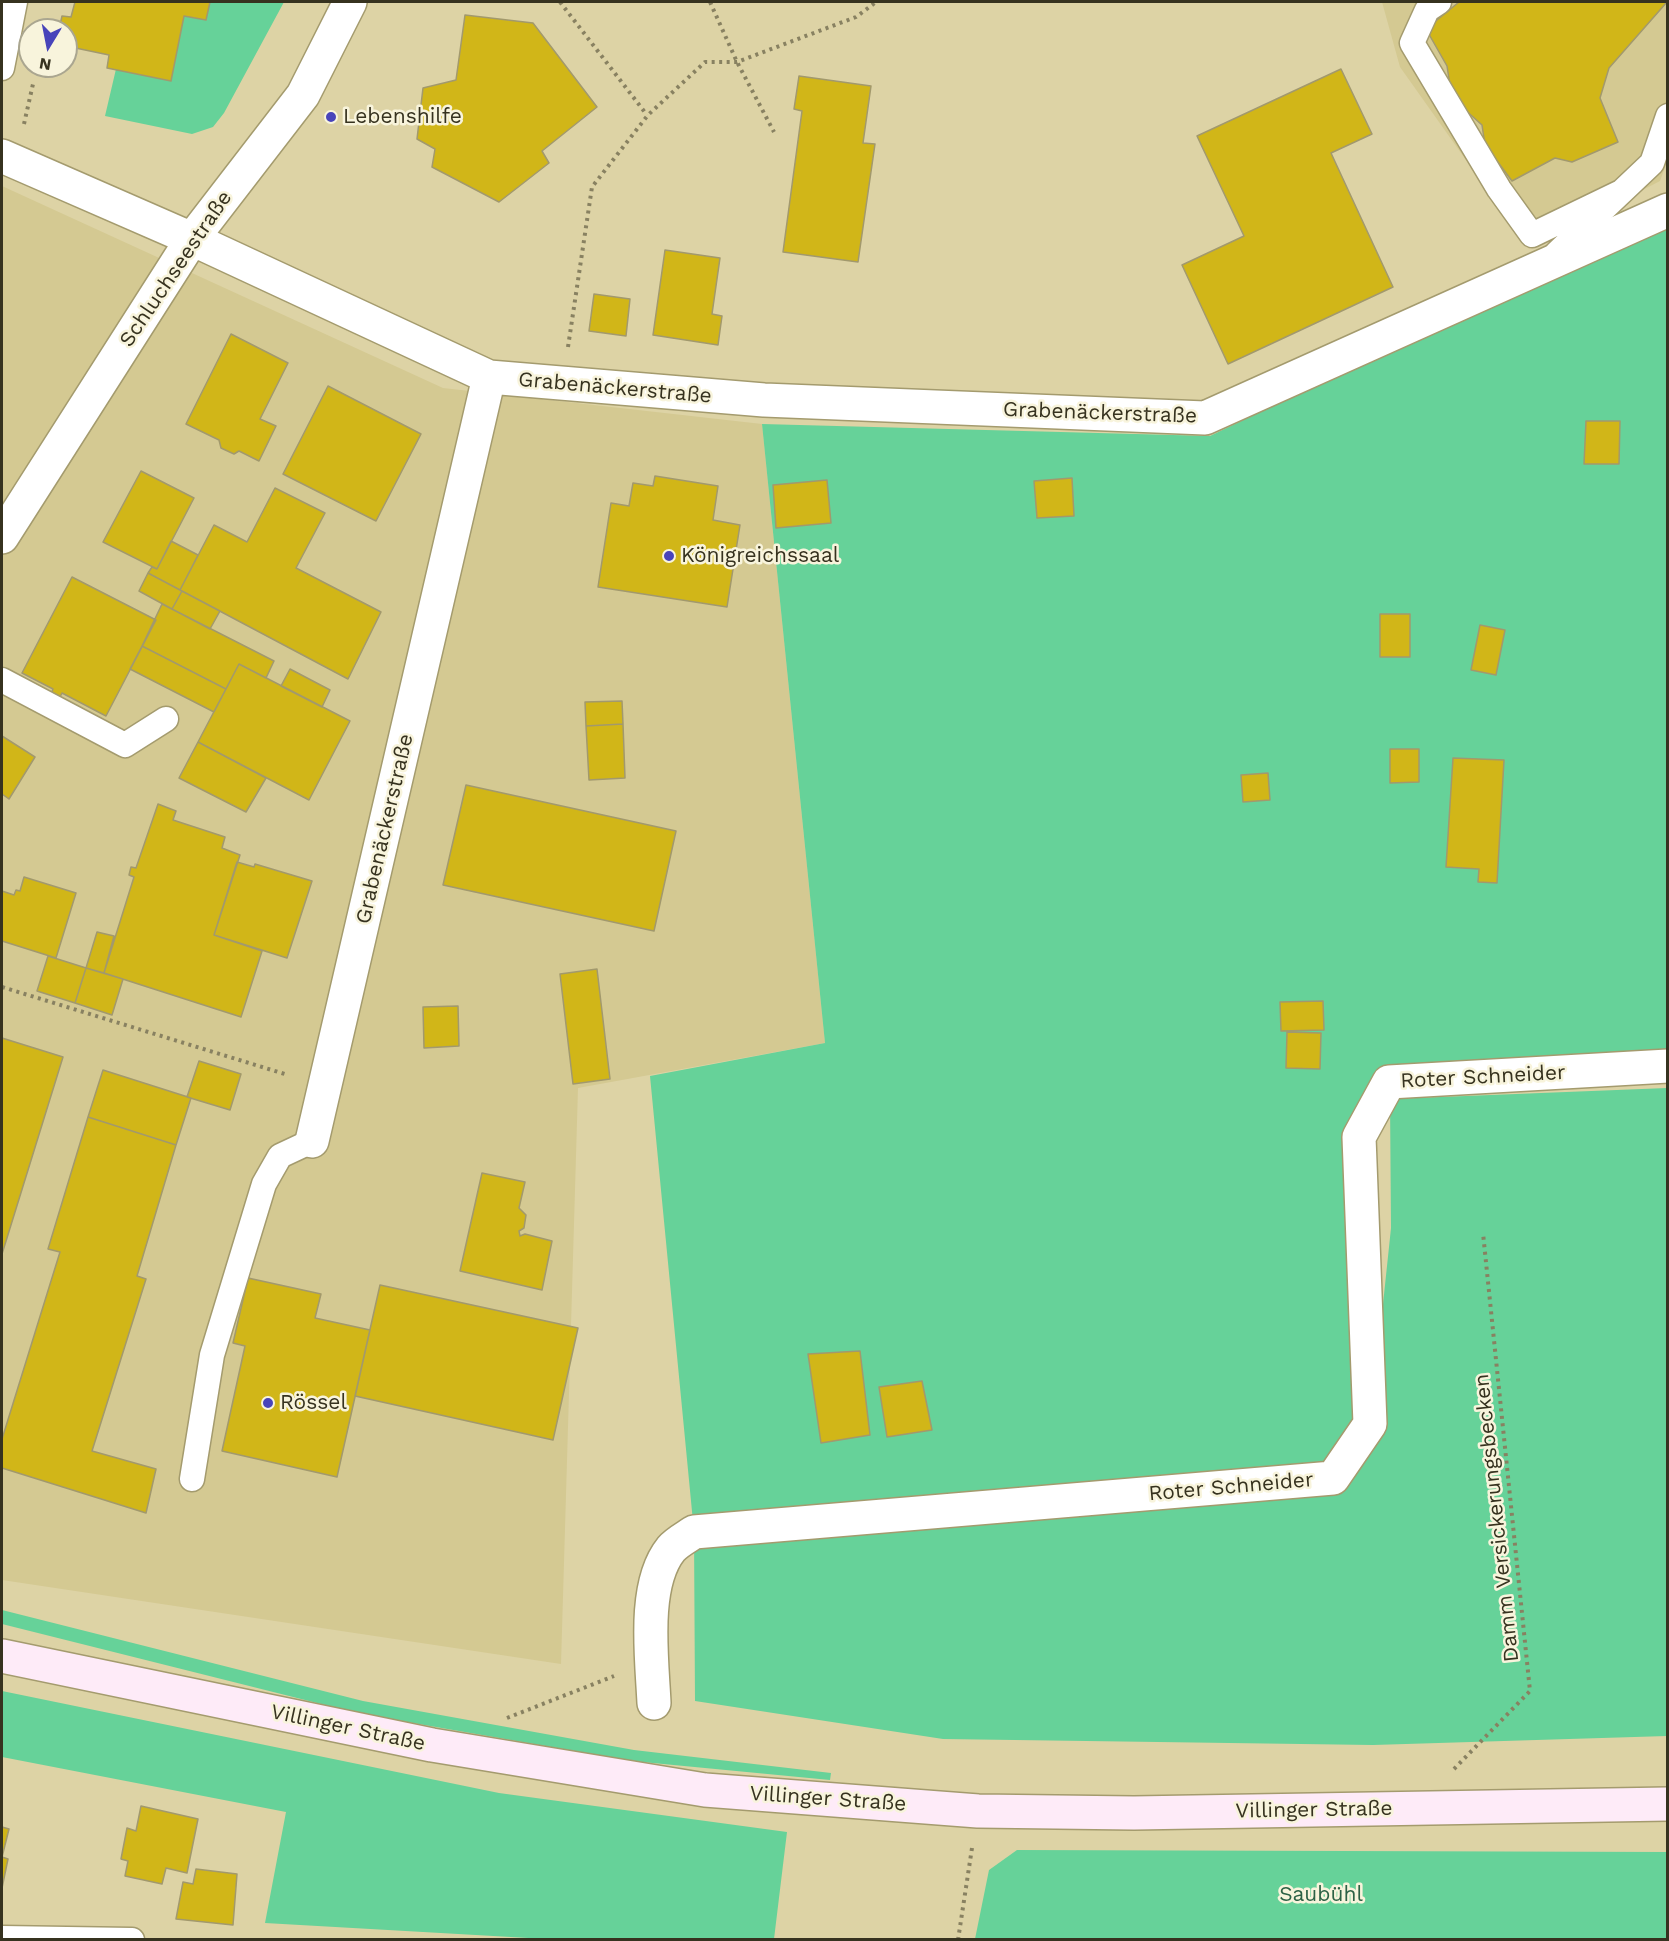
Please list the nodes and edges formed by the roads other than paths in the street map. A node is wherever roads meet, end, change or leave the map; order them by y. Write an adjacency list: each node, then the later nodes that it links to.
1 (15, 2): 4 (lane)
2 (350, 2): 9 (street, Schluchseestraße)
3 (1439, 2): 7 (lane)
4 (2, 68)
5 (1668, 116): 7 (lane)
6 (9, 158): 9 (street, Grabenäckerstraße)
7 (1621, 192): 10 (lane)
8 (1668, 210): 10 (street, Grabenäckerstraße)
9 (192, 239): 11 (street, Grabenäckerstraße); 12 (street, Schluchseestraße)
10 (1550, 261): 11 (street, Grabenäckerstraße)
11 (489, 377): 16 (street, Grabenäckerstraße)
12 (2, 537)
13 (2, 680): 14 (lane)
14 (166, 719)
15 (1668, 1066): 19 (street, Roter Schneider)
16 (312, 1141): 17 (lane)
17 (192, 1479)
18 (2, 1656): 20 (main road, Villinger Straße)
19 (654, 1691)
20 (1668, 1804)
21 (2, 1938): 22 (lane)
22 (108, 1939): 23 (lane)
23 (132, 1940)

